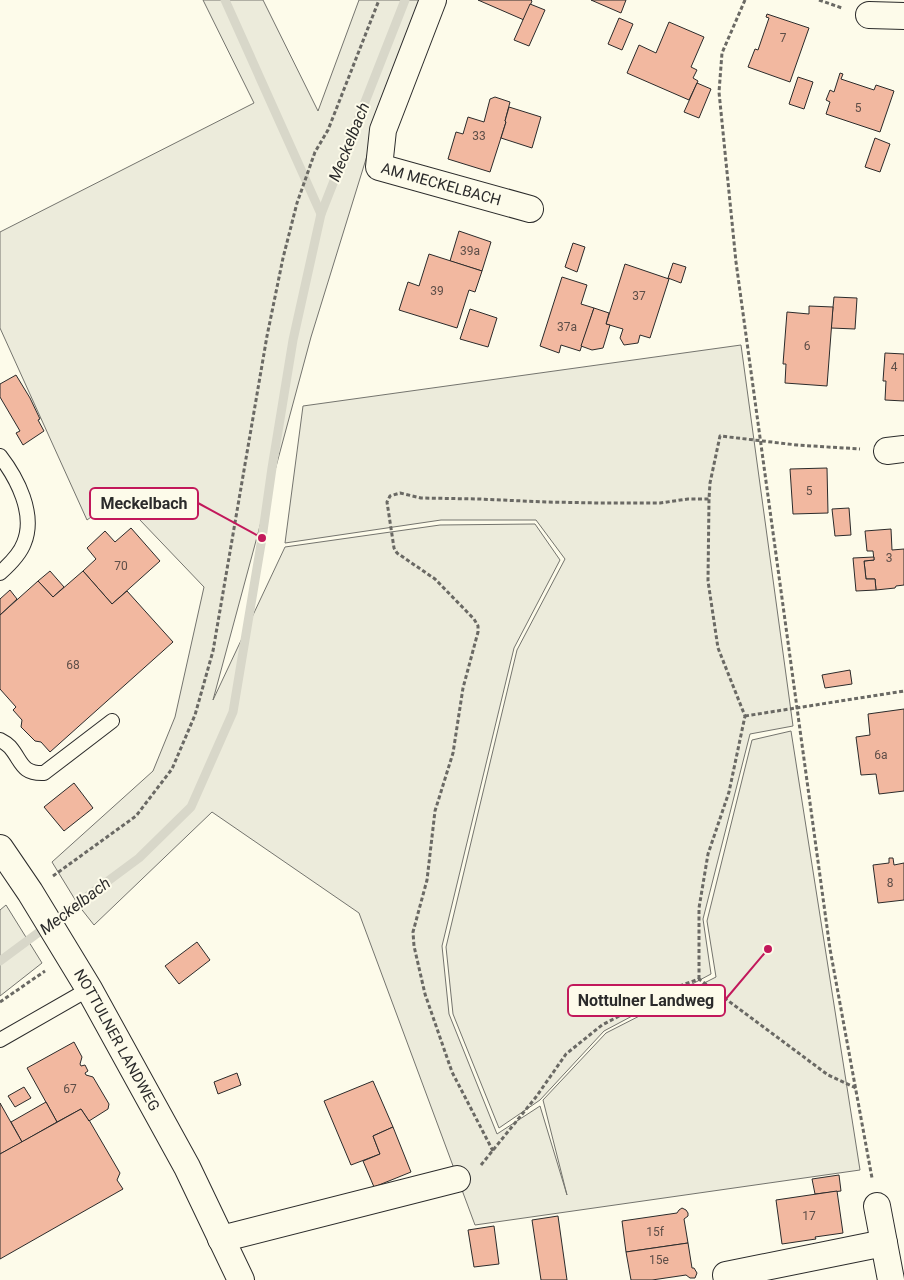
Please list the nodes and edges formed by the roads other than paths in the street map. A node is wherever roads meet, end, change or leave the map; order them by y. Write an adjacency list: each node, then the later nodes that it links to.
1 (433, 0): 4 (street, AM MECKELBACH)
2 (869, 15): 3 (street)
3 (904, 16)
4 (530, 209)
5 (0, 456): 6 (lane)
6 (0, 573)
7 (112, 721): 8 (lane)
8 (0, 740)
9 (0, 848): 10 (street, NOTTULNER LANDWEG)
10 (89, 989): 11 (lane); 14 (street, NOTTULNER LANDWEG)
11 (0, 1040)
12 (457, 1179): 14 (street)
13 (877, 1206): 15 (street)
14 (221, 1239): 16 (street, NOTTULNER LANDWEG)
15 (884, 1243): 17 (street); 18 (street)
16 (241, 1280)
17 (727, 1280)
18 (891, 1280)

